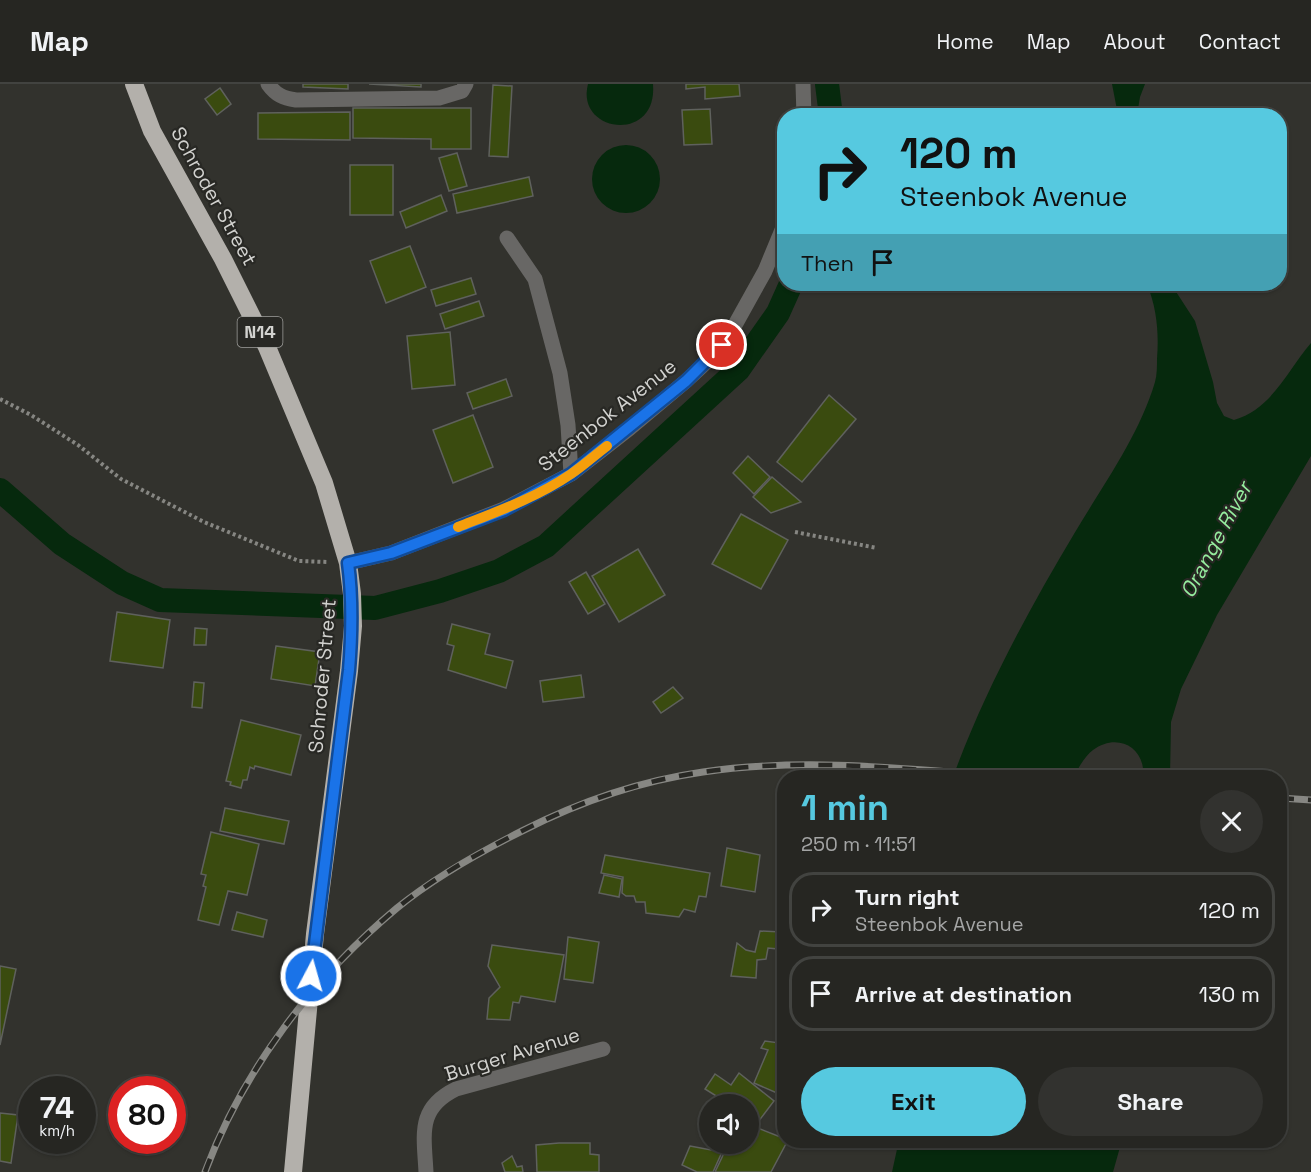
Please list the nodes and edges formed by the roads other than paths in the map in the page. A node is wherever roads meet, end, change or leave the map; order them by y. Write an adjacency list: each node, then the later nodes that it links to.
1 (134, 84): 9 (highway, Schroder Street / N14)
2 (268, 84): 3 (street)
3 (466, 84)
4 (803, 84): 5 (street)
5 (804, 108)
6 (507, 238): 8 (street)
7 (777, 242): 8 (street, Steenbok Avenue)
8 (571, 474): 9 (street, Steenbok Avenue)
9 (348, 563): 11 (highway, Schroder Street / N14)
10 (603, 1049): 12 (street, Burger Avenue)
11 (293, 1172)
12 (426, 1172)

